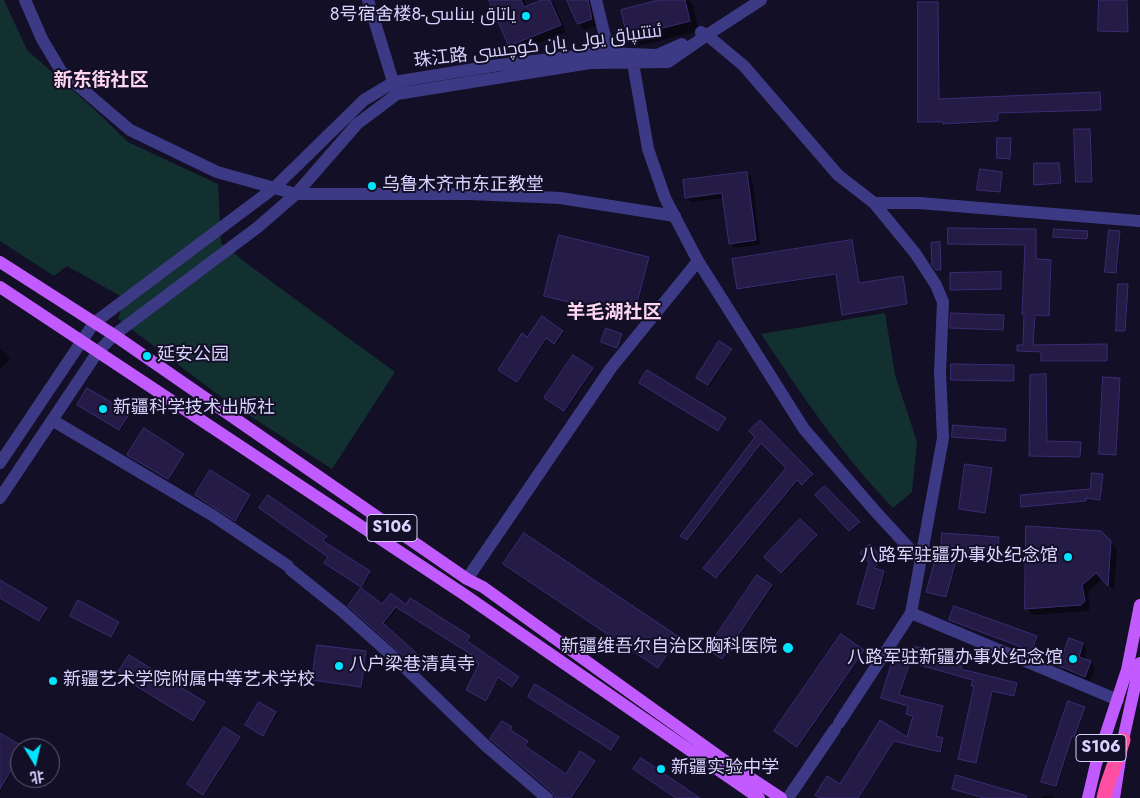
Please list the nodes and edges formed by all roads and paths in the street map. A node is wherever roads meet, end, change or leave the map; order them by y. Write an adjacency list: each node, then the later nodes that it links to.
1 (25, 0): 10 (street)
2 (368, 0): 9 (street)
3 (596, 0): 7 (street)
4 (746, 0): 6 (street, 珠江路 ئىتتىپاق يولى يان كوچىسى)
5 (761, 0): 6 (street, 珠江路 ئىتتىپاق يولى يان كوچىسى)
6 (703, 33): 7 (street, 珠江路 ئىتتىپاق يولى يان كوچىسى); 8 (street, 珠江路 ئىتتىپاق يولى يان كوچىسى); 12 (street)
7 (609, 53): 9 (street, 珠江路 ئىتتىپاق يولى يان كوچىسى)
8 (633, 63): 9 (street, 珠江路 ئىتتىپاق يولى يان كوچىسى); 13 (street)
9 (395, 88): 10 (street, 珠江路 ئىتتىپاق يولى يان كوچىسى); 11 (street, 珠江路 ئىتتىپاق يولى يان كوچىسى)
10 (274, 188): 11 (street); 18 (street, 珠江路 ئىتتىپاق يولى يان كوچىسى)
11 (296, 194): 13 (street); 19 (street, 珠江路 ئىتتىپاق يولى يان كوچىسى)
12 (874, 203): 14 (street); 25 (street)
13 (675, 216): 15 (street)
14 (1140, 222)
15 (698, 261): 25 (street); 26 (street)
16 (0, 262): 18 (main road, S106)
17 (0, 287): 20 (main road, S106)
18 (94, 322): 19 (main road, S106); 20 (street, 珠江路 ئىتتىپاق يولى يان كوچىسى)
19 (114, 335): 21 (street, 珠江路 ئىتتىپاق يولى يان كوچىسى); 26 (main road, S106)
20 (81, 342): 21 (main road, S106); 23 (street, 珠江路 ئىتتىپاق يولى يان كوچىسى)
21 (97, 353): 22 (street, 珠江路 ئىتتىپاق يولى يان كوچىسى); 34 (main road, S106)
22 (52, 420): 24 (street, 珠江路 ئىتتىپاق يولى يان كوچىسى); 33 (street)
23 (0, 463)
24 (0, 498)
25 (920, 560): 28 (street)
26 (467, 579): 35 (main road, S106)
27 (1140, 605): 30 (main road, S106)
28 (911, 614): 30 (street); 36 (street)
29 (1140, 663): 31 (main road, S106)
30 (1118, 700): 37 (main road, S106)
31 (1123, 740): 32 (highway)
32 (1108, 794)
33 (547, 798)
34 (759, 798)
35 (781, 798)
36 (788, 798)
37 (1088, 798)

